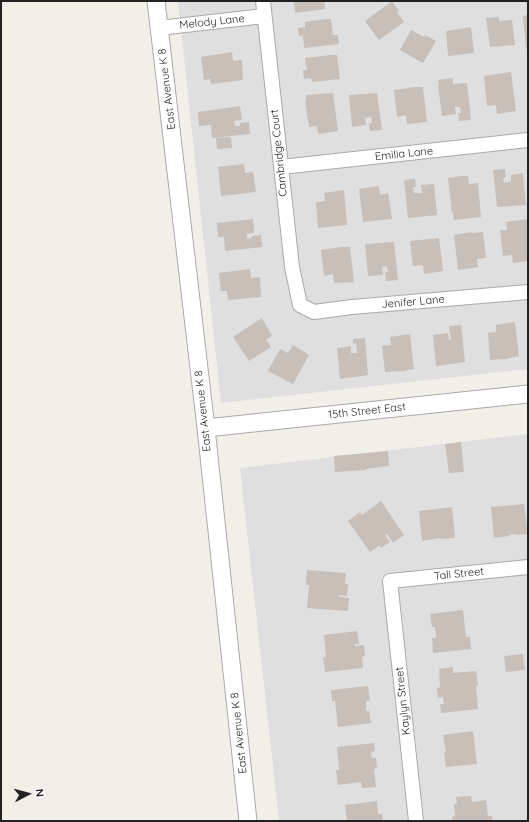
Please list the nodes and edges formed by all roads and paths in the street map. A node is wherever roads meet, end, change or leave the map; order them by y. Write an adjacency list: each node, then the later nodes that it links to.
1 (156, 1): 4 (street, East Avenue K 8)
2 (263, 1): 3 (street, Cambridge Court)
3 (264, 16): 4 (street, Melody Lane); 6 (street, Cambridge Court)
4 (159, 28): 10 (street, East Avenue K 8)
5 (528, 140): 6 (street, Emilia Lane)
6 (281, 167): 8 (street, Cambridge Court)
7 (528, 292): 8 (street, Jenifer Lane)
8 (300, 305)
9 (528, 394): 10 (street, 15th Street East)
10 (206, 428): 13 (street, East Avenue K 8)
11 (528, 566): 12 (street, Tali Street)
12 (390, 581): 14 (street, Kaylyn Street)
13 (248, 821)
14 (416, 821)

